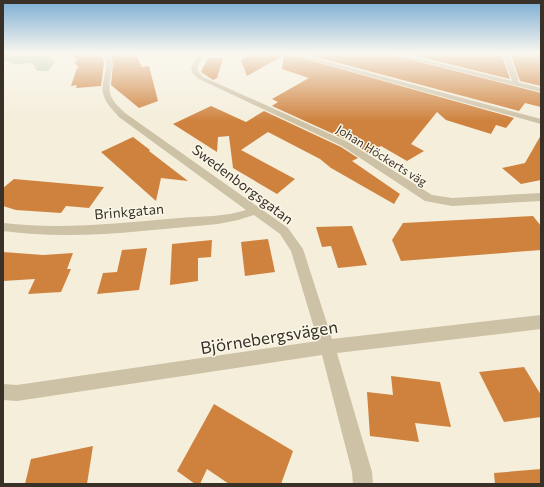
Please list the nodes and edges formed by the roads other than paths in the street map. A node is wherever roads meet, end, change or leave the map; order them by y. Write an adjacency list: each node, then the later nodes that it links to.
1 (108, 76): 10 (street, Swedenborgsgatan)
2 (199, 76): 9 (street, Johan Höckerts väg)
3 (371, 76): 8 (street)
4 (484, 76): 6 (street)
5 (514, 76): 6 (street)
6 (515, 83): 7 (street)
7 (541, 90)
8 (541, 122)
9 (541, 197)
10 (256, 210): 11 (street, Brinkgatan); 13 (street, Swedenborgsgatan)
11 (3, 227)
12 (541, 322): 13 (street, Björnebergsvägen)
13 (326, 347): 14 (street, Björnebergsvägen); 15 (street, Swedenborgsgatan)
14 (3, 392)
15 (363, 484)

